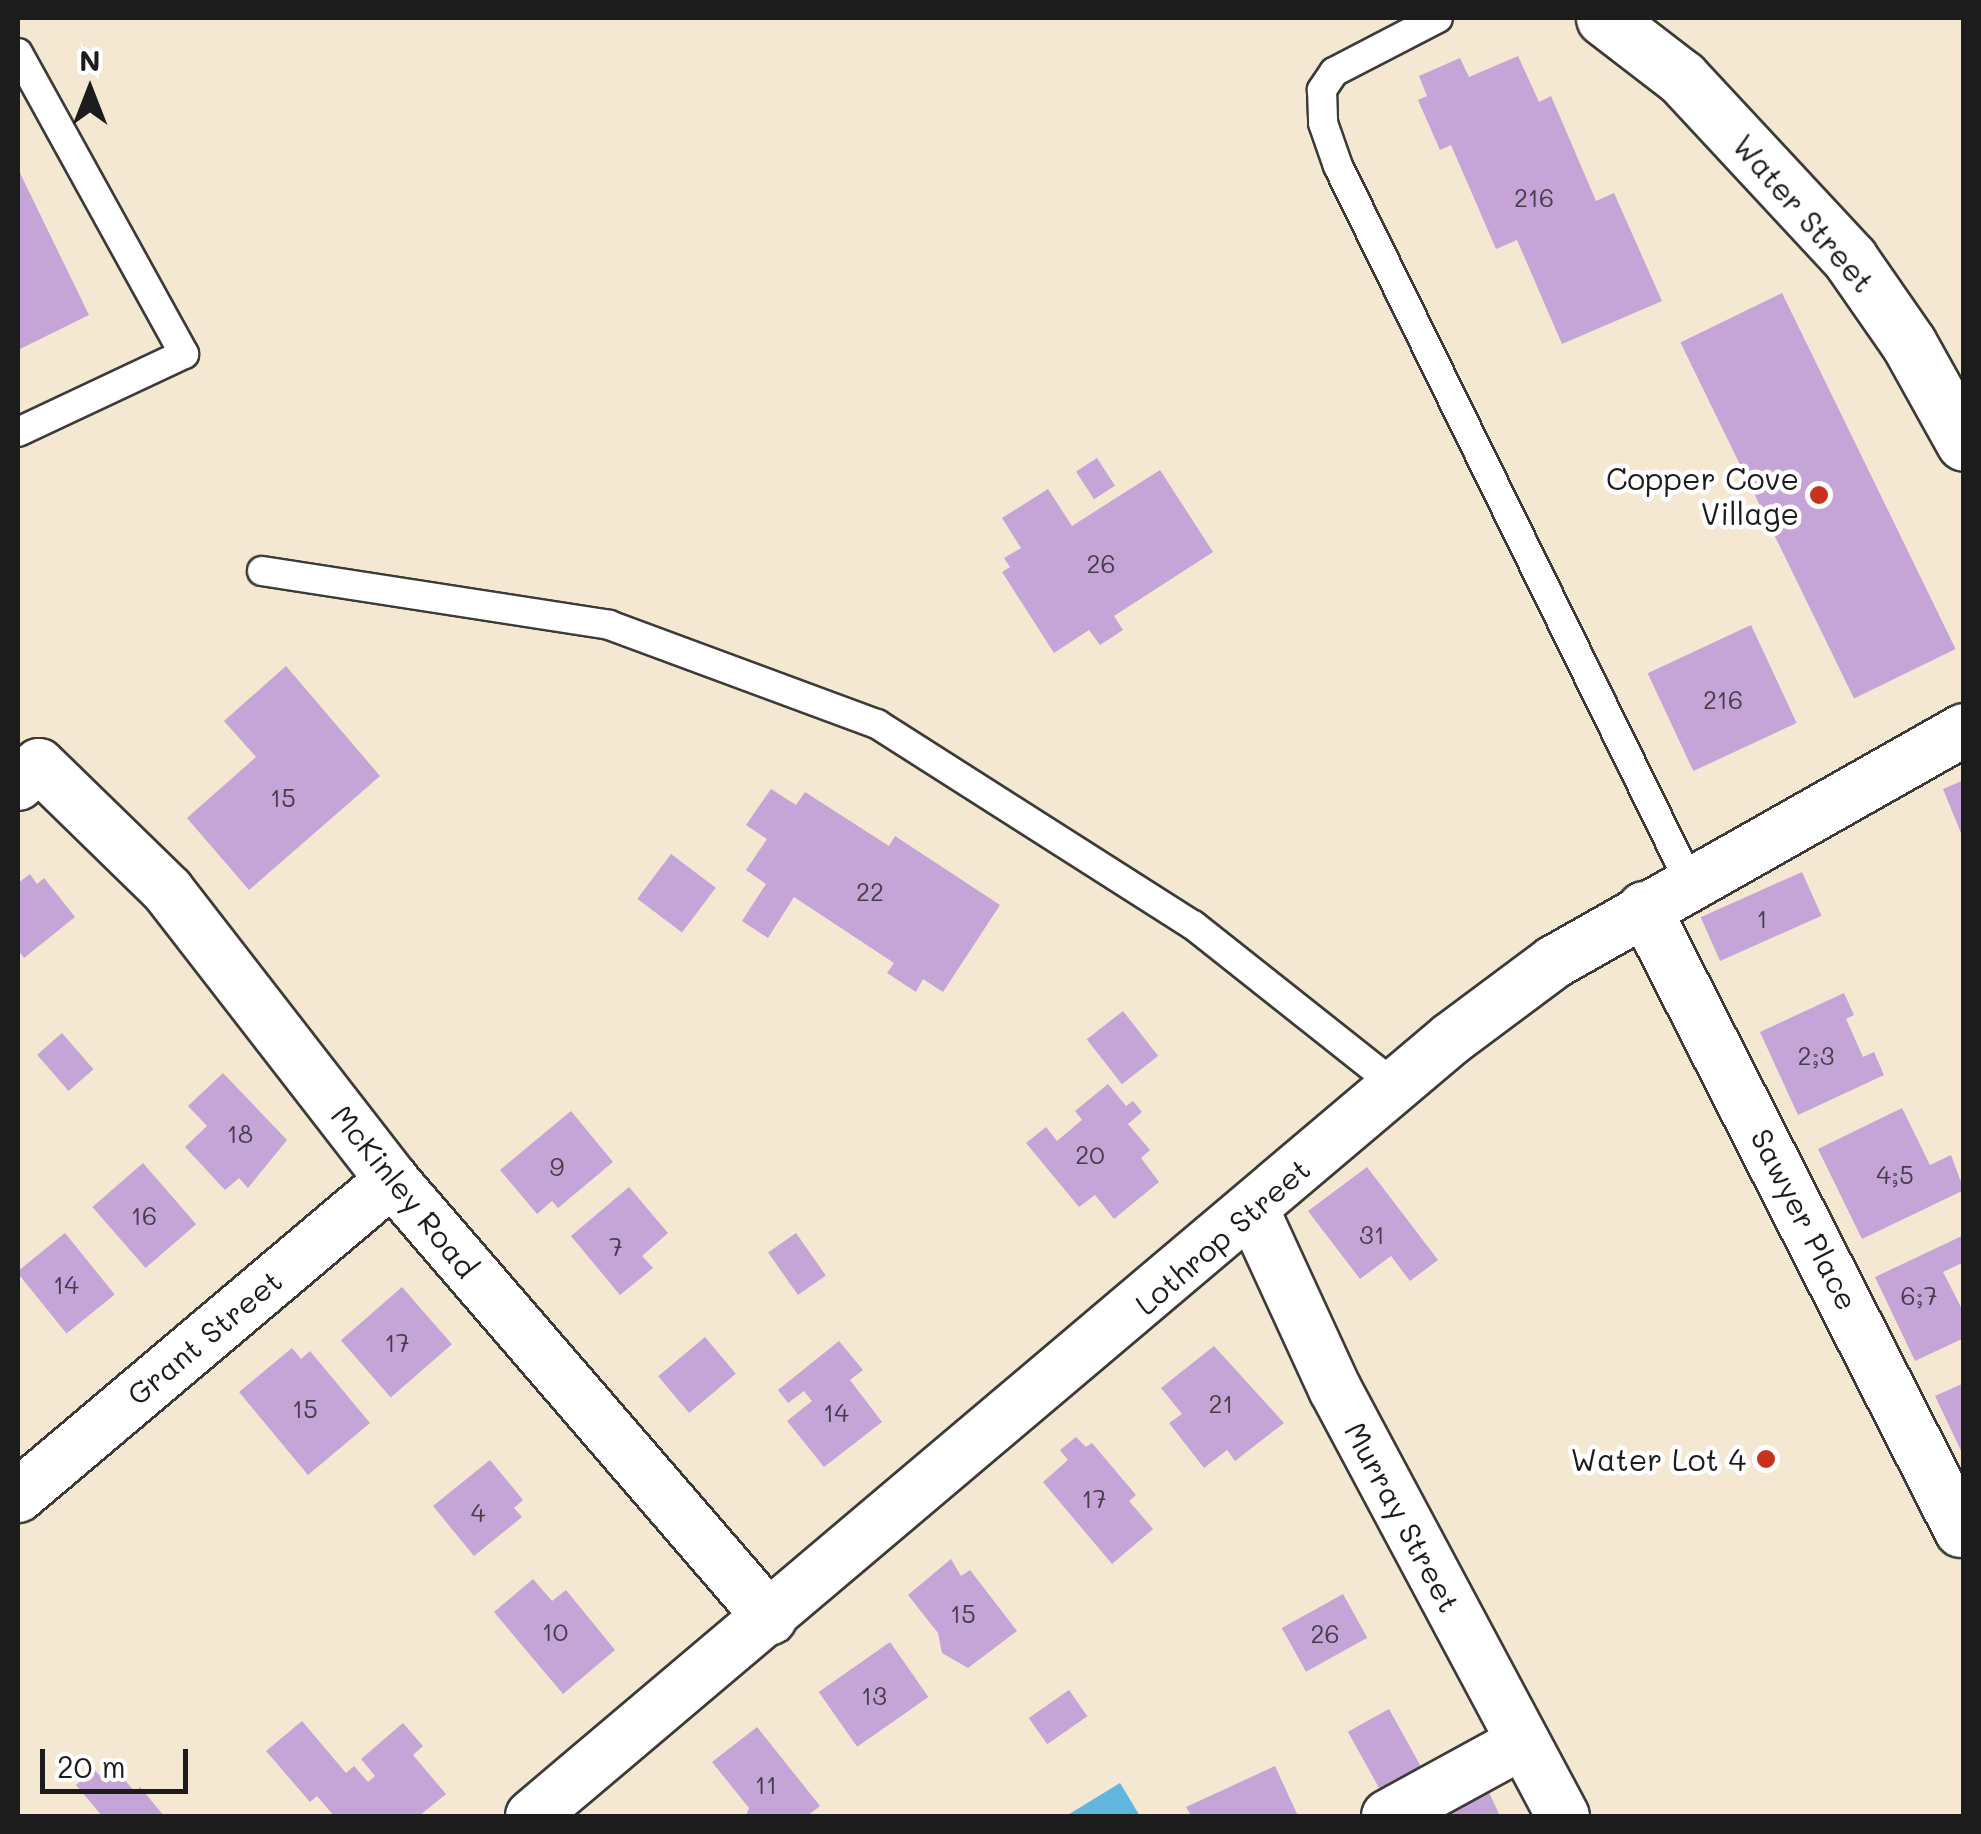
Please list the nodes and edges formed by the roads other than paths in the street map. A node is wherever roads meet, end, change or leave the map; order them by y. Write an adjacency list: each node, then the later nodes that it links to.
1 (1438, 18): 9 (lane)
2 (1604, 18): 5 (main road, Water Street)
3 (18, 53): 4 (lane)
4 (18, 432)
5 (1964, 443)
6 (262, 570): 11 (lane)
7 (1964, 730): 9 (street, Lothrop Street)
8 (28, 775): 12 (street, McKinley Road)
9 (1690, 883): 10 (street, Lothrop Street)
10 (1644, 908): 11 (street, Lothrop Street); 15 (street, Sawyer Place)
11 (1396, 1086): 13 (street, Lothrop Street)
12 (392, 1180): 14 (street, Grant Street); 16 (street, McKinley Road)
13 (1253, 1211): 16 (street, Lothrop Street); 17 (street, Murray Street)
14 (18, 1496)
15 (1961, 1531)
16 (770, 1618): 18 (street, Lothrop Street)
17 (1523, 1742): 19 (street); 20 (street, Murray Street)
18 (532, 1816)
19 (1388, 1816)
20 (1563, 1816)

